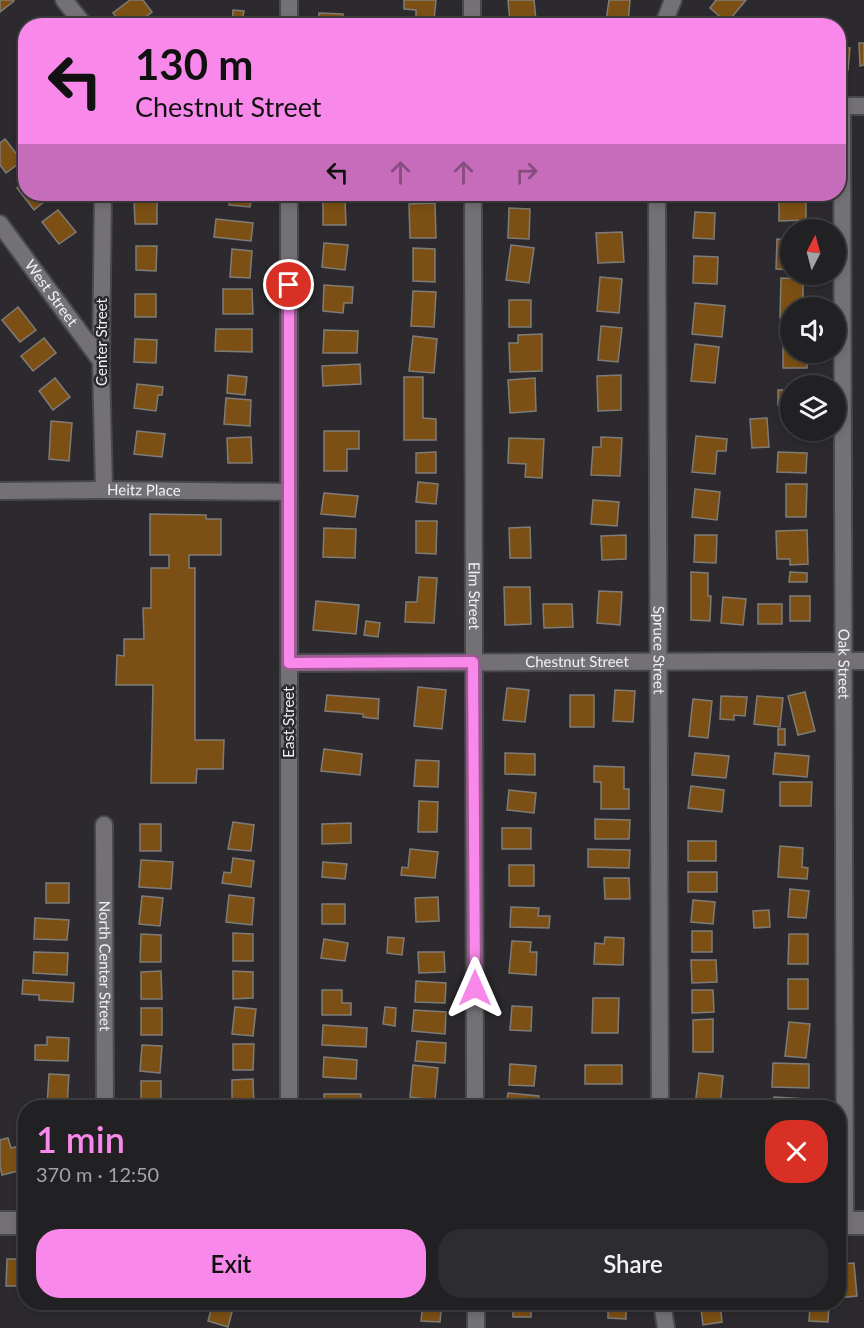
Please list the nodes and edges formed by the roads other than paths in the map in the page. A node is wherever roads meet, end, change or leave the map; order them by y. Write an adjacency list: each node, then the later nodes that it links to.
1 (64, 0): 5 (street)
2 (289, 0): 6 (street)
3 (472, 0): 7 (street)
4 (674, 0): 8 (street)
5 (79, 18)
6 (289, 18)
7 (472, 18)
8 (666, 18)
9 (846, 106): 10 (street)
10 (864, 106)
11 (103, 201): 17 (street, Center Street)
12 (289, 201): 20 (street, East Street)
13 (472, 201): 23 (street, Elm Street)
14 (657, 201): 24 (street, Spruce Street)
15 (841, 201): 21 (street, Oak Street)
16 (0, 225): 17 (street, West Street)
17 (101, 361): 18 (street, Center Street)
18 (104, 490): 19 (street, Heitz Place); 20 (street, Heitz Place)
19 (0, 491)
20 (289, 492): 25 (street, East Street)
21 (843, 661): 22 (street, Chestnut Street); 24 (street, Chestnut Street); 33 (street, Oak Street)
22 (864, 661)
23 (473, 662): 24 (street, Chestnut Street); 25 (street, Chestnut Street); 29 (street, Elm Street)
24 (658, 662): 30 (street, Spruce Street)
25 (289, 663): 28 (street, East Street)
26 (104, 825): 27 (street, North Center Street)
27 (105, 1100)
28 (289, 1100)
29 (475, 1100)
30 (660, 1100)
31 (0, 1223): 32 (main road)
32 (18, 1223)
33 (849, 1223)
34 (476, 1310): 36 (street)
35 (663, 1310): 37 (street)
36 (476, 1328)
37 (666, 1328)

